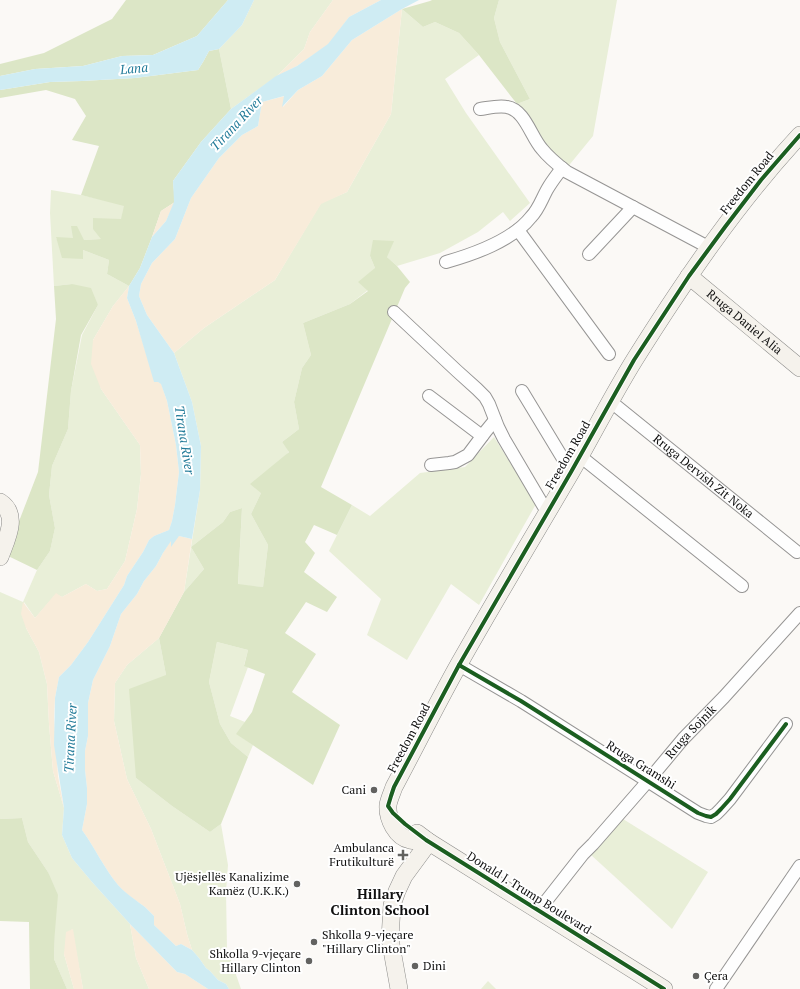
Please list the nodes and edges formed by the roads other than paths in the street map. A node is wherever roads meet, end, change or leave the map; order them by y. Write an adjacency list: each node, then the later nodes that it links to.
1 (480, 109): 3 (street)
2 (800, 136): 6 (main road, Freedom Road)
3 (562, 168): 4 (street); 5 (street)
4 (633, 207): 6 (street); 7 (street)
5 (518, 230): 8 (street); 11 (street)
6 (710, 248): 9 (main road, Freedom Road)
7 (589, 254)
8 (446, 262)
9 (689, 276): 12 (main road, Rruga Daniel Alia); 15 (main road, Freedom Road)
10 (394, 312): 16 (street)
11 (609, 354)
12 (800, 368)
13 (522, 390): 20 (street)
14 (429, 396): 17 (street)
15 (610, 401): 18 (main road, Freedom Road); 23 (street, Rruga Dervish Zit Noka)
16 (495, 420): 17 (street); 22 (street)
17 (482, 436): 19 (street)
18 (580, 456): 20 (main road, Freedom Road); 25 (street)
19 (432, 465)
20 (571, 472): 22 (main road, Freedom Road)
21 (5, 508): 24 (main road)
22 (547, 512): 27 (main road, Freedom Road)
23 (797, 552)
24 (0, 557)
25 (742, 586)
26 (800, 613): 29 (street, Rruga Sojnik)
27 (459, 665): 29 (street, Rruga Gramshi); 30 (main road, Freedom Road)
28 (786, 724): 29 (street, Rruga Gramshi)
29 (648, 781): 33 (street, Rruga Sojnik)
30 (388, 806): 31 (main road, Donald J. Trump Boulevard)
31 (428, 841): 33 (main road, Donald J. Trump Boulevard); 34 (main road)
32 (800, 866): 36 (street)
33 (539, 910): 35 (main road, Donald J. Trump Boulevard)
34 (399, 989)
35 (664, 989)
36 (716, 989)

